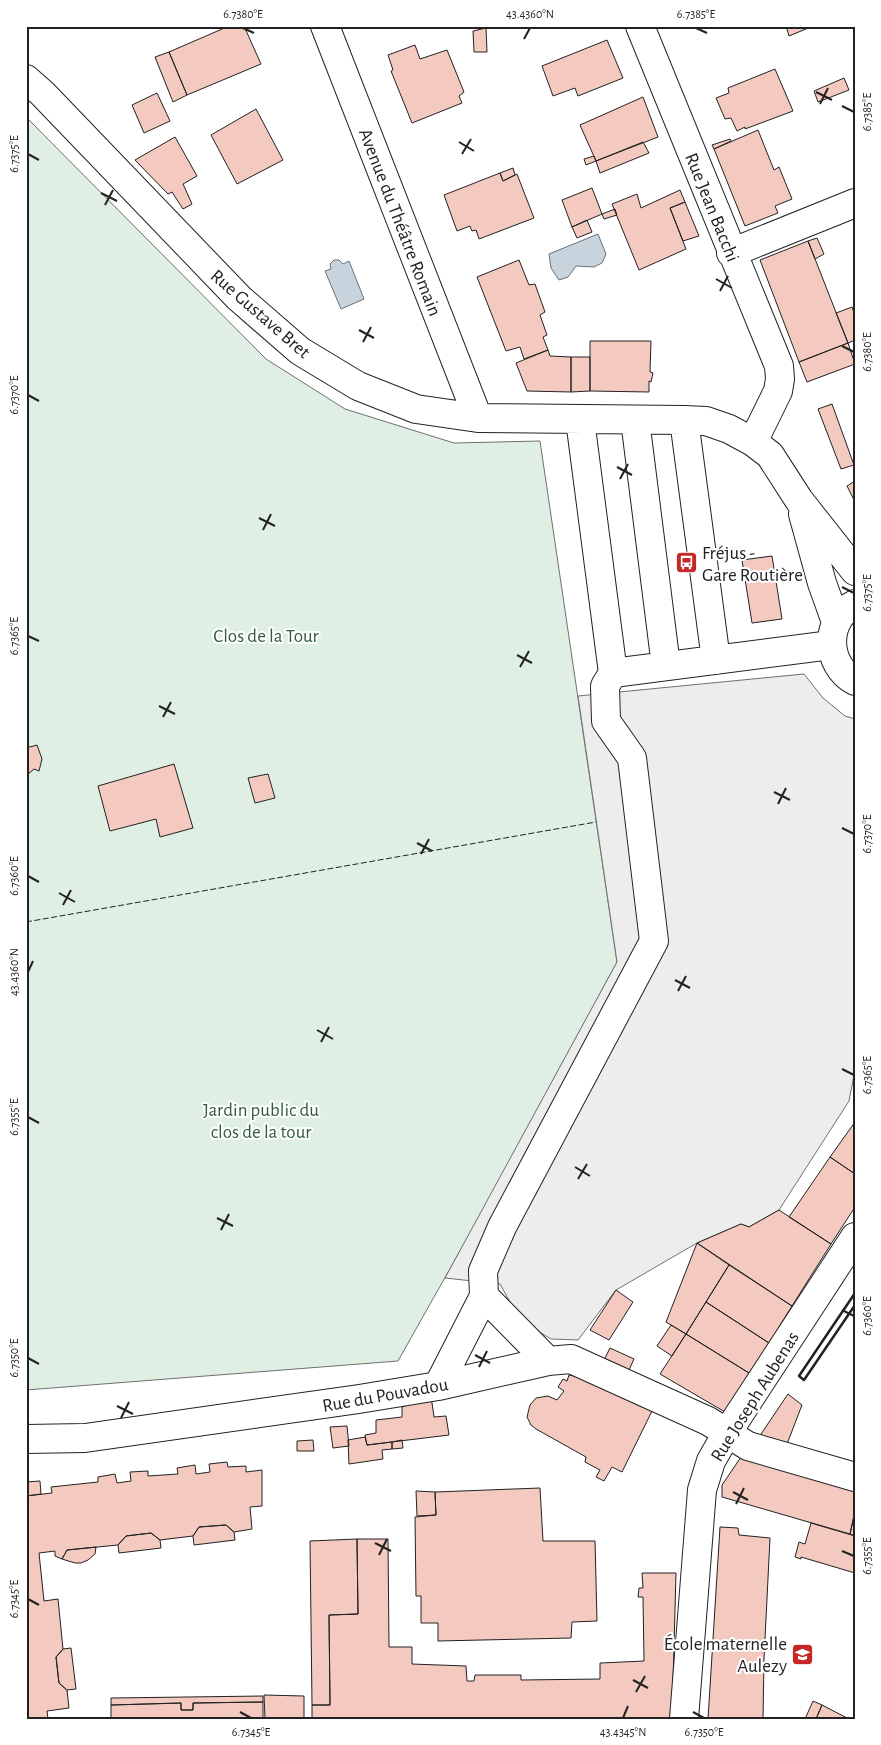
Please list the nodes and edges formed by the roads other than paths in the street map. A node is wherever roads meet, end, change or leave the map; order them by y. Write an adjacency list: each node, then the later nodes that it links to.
1 (325, 26): 6 (street, Avenue du Théâtre Romain)
2 (640, 26): 5 (street, Rue Jean Bacchi)
3 (26, 79): 6 (street, Rue Gustave Bret)
4 (855, 203): 5 (street)
5 (731, 253): 10 (street, Rue Jean Bacchi)
6 (478, 418): 7 (street, Rue Gustave Bret)
7 (580, 420): 8 (street, Rue Gustave Bret); 16 (street)
8 (635, 420): 9 (street, Rue Gustave Bret); 15 (street)
9 (684, 420): 10 (street, Rue Gustave Bret); 14 (street)
10 (753, 442): 11 (street, Rue Gustave Bret)
11 (799, 500): 12 (street, Rue Gustave Bret); 13 (street, Rue Gustave Bret)
12 (855, 571)
13 (841, 624): 14 (street); 17 (street, Rue Gustave Bret)
14 (716, 660): 15 (street)
15 (666, 666): 16 (street)
16 (609, 679): 19 (street)
17 (855, 682)
18 (855, 1237): 22 (street, Rue Joseph Aubenas)
19 (484, 1296): 20 (street); 21 (street)
20 (548, 1361): 21 (street, Rue du Pouvadou); 22 (street, Rue du Pouvadou)
21 (438, 1386): 23 (street, Rue du Pouvadou)
22 (727, 1433): 24 (street, Rue du Pouvadou); 25 (street, Rue Joseph Aubenas)
23 (26, 1440)
24 (855, 1477)
25 (684, 1719)

